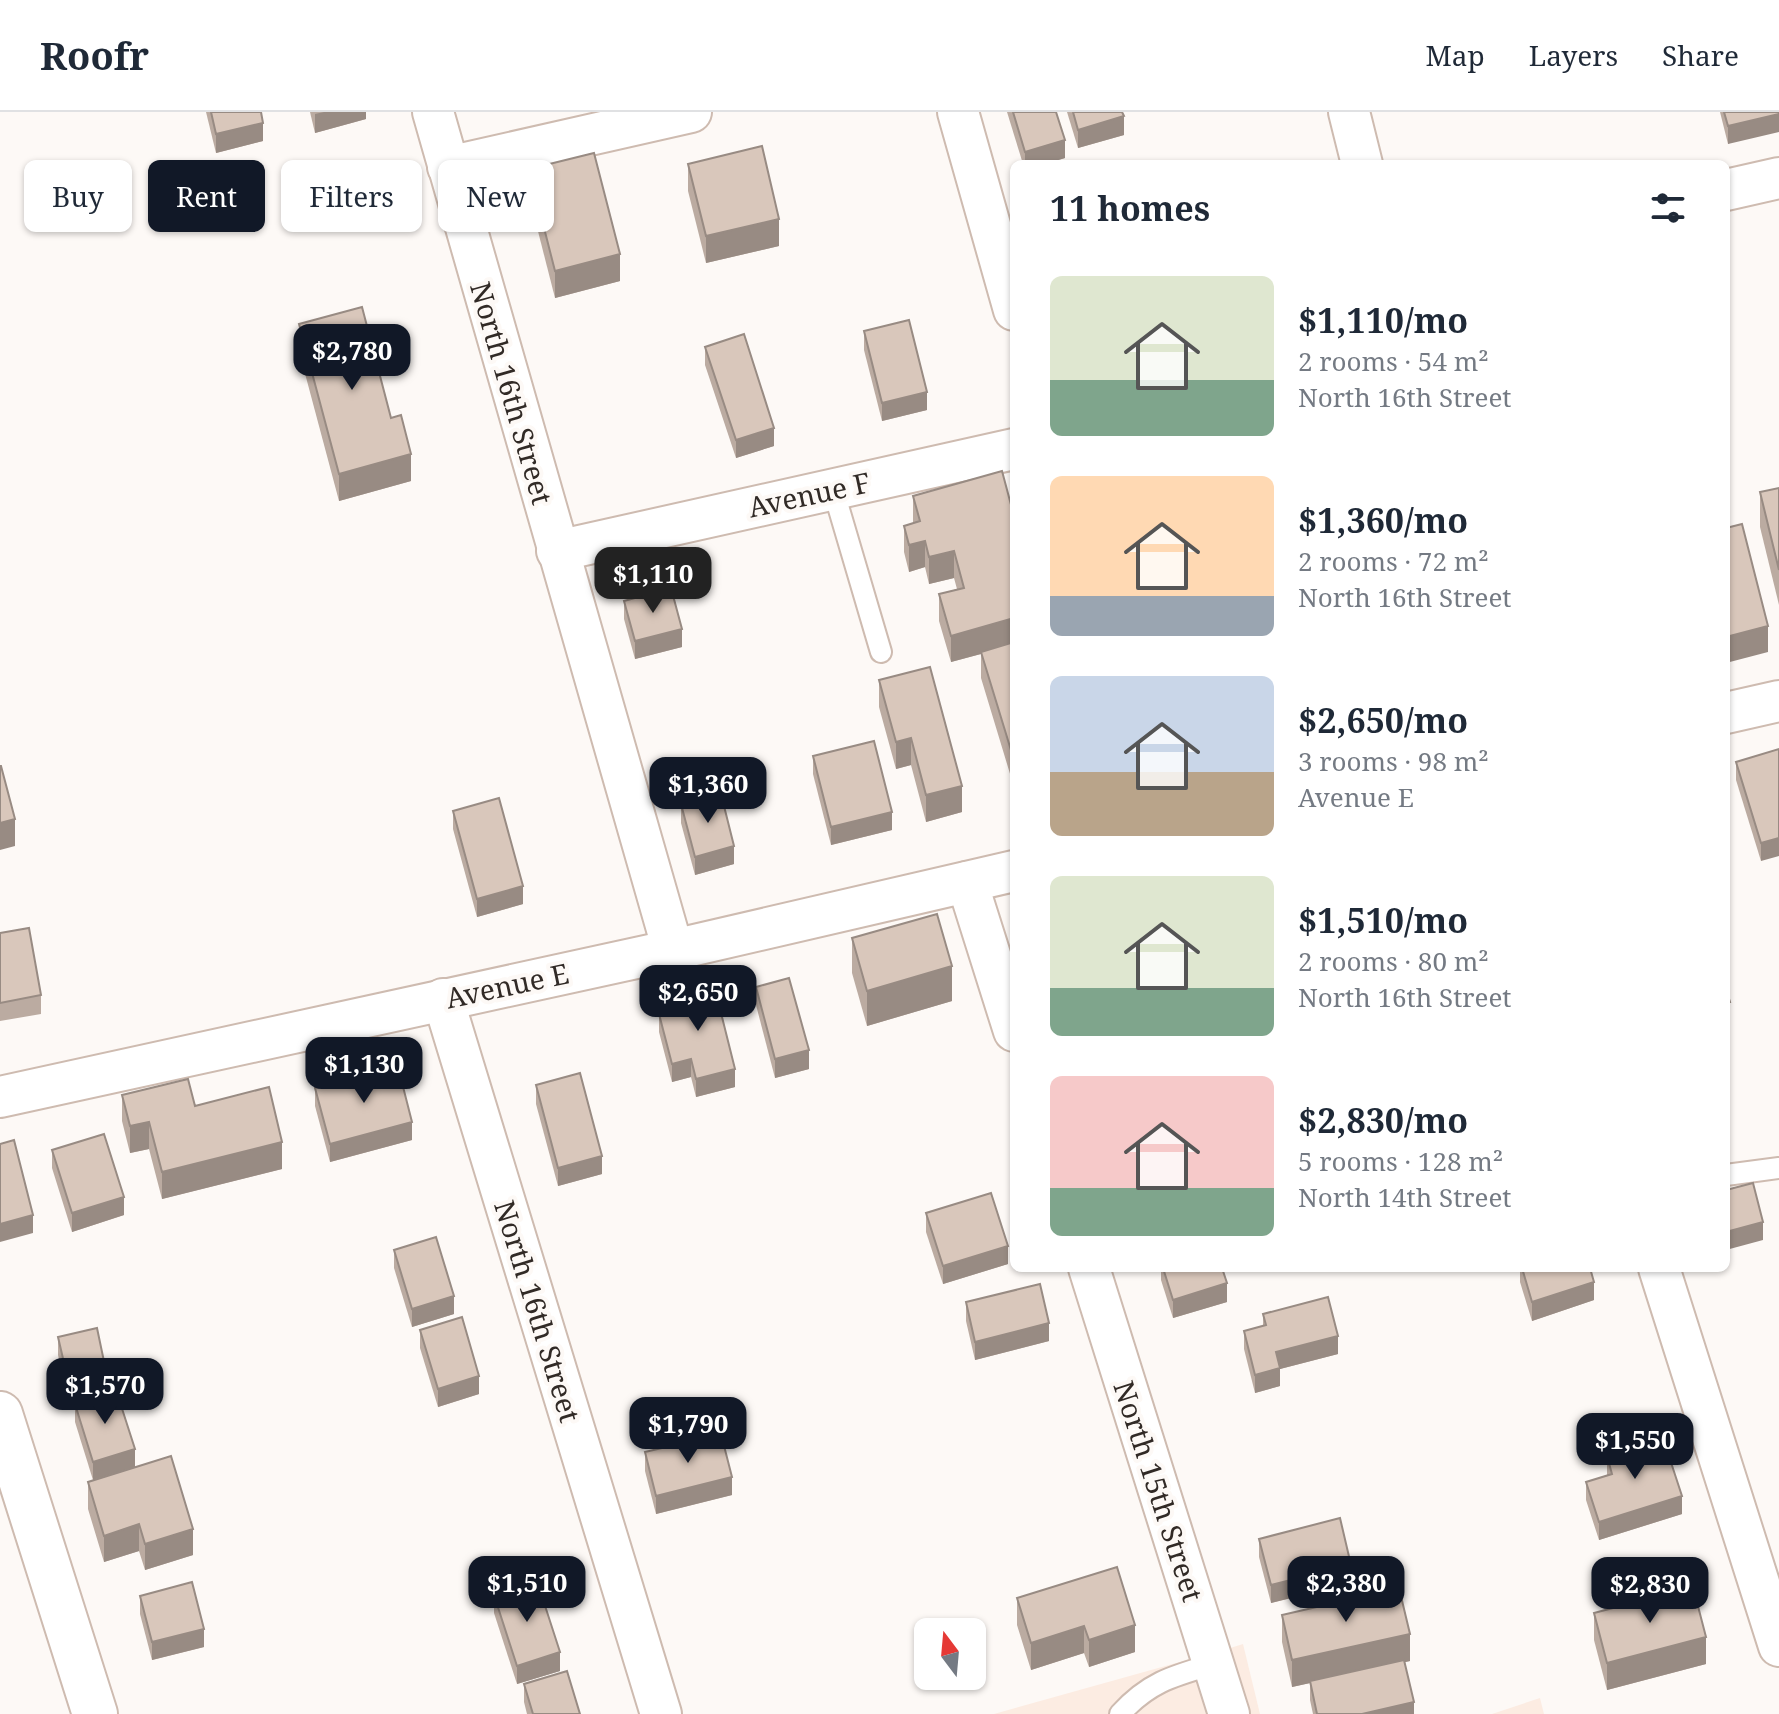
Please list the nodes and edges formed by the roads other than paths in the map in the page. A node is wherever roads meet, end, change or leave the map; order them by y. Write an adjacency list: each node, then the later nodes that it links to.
1 (433, 112): 5 (street, North 16th Street)
2 (691, 112): 6 (street)
3 (958, 112): 11 (street)
4 (1349, 112): 7 (street)
5 (446, 160)
6 (479, 160)
7 (1361, 160)
8 (1779, 178): 9 (street)
9 (1730, 189)
10 (466, 232): 14 (street, North 16th Street)
11 (1010, 296)
12 (1010, 450): 13 (street, Avenue F)
13 (833, 489): 14 (street, Avenue F); 15 (lane)
14 (557, 551): 20 (street, North 16th Street)
15 (881, 652)
16 (1779, 701): 17 (street)
17 (1730, 712)
18 (1010, 872): 19 (street, Avenue E)
19 (967, 882): 20 (street, Avenue E); 22 (street)
20 (673, 950): 21 (street, Avenue E)
21 (443, 999): 23 (street, Avenue E); 32 (street, North 16th Street)
22 (1010, 1018)
23 (0, 1097)
24 (1779, 1168): 25 (lane)
25 (1730, 1174)
26 (1090, 1272): 30 (street, North 15th Street)
27 (1660, 1272): 29 (street)
28 (0, 1414): 31 (street)
29 (1779, 1646)
30 (1214, 1664): 33 (lane); 34 (street, North 15th Street)
31 (95, 1714)
32 (661, 1714)
33 (1120, 1714)
34 (1229, 1714)

